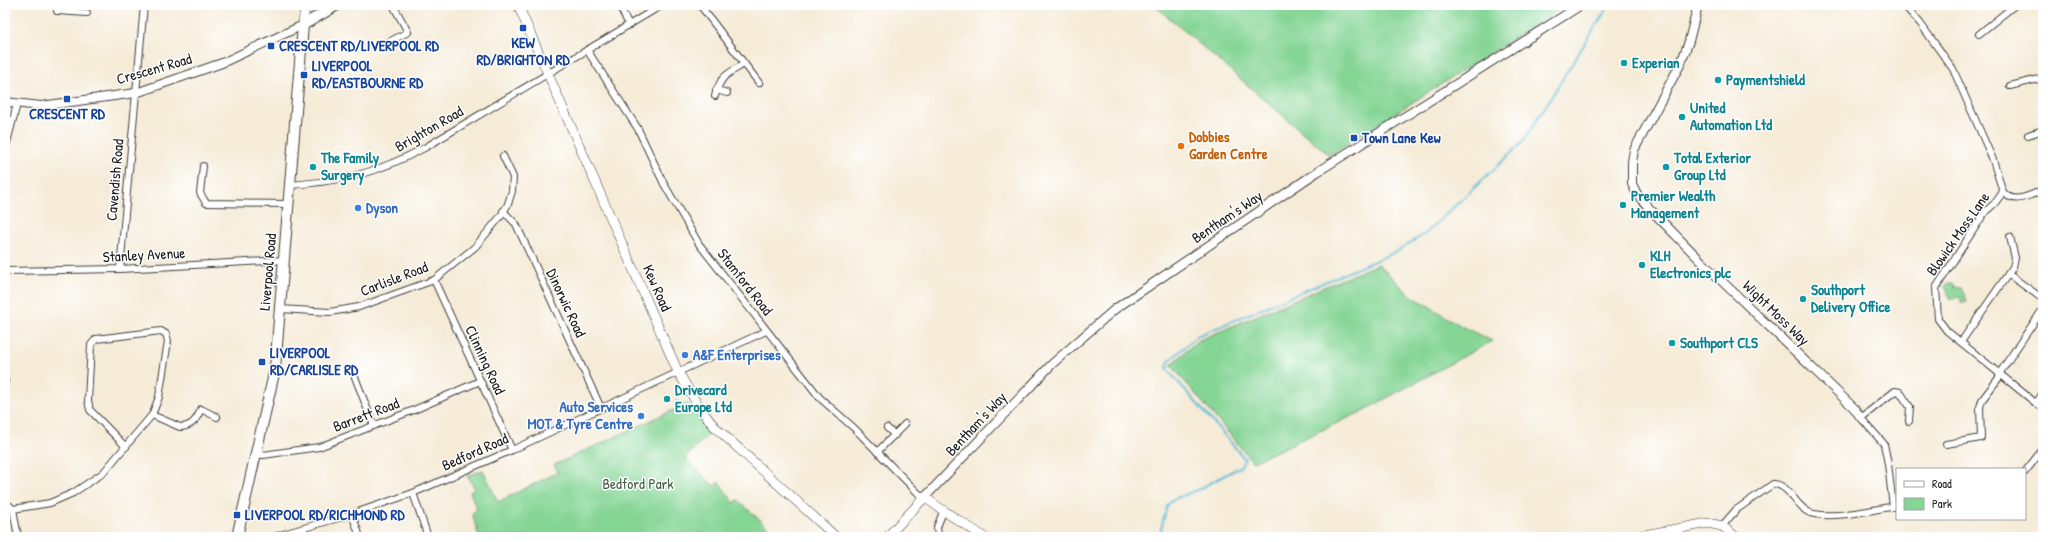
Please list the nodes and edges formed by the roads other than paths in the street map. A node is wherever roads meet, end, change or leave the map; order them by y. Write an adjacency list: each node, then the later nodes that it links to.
1 (144, 5): 29 (street, Cavendish Road)
2 (305, 5): 18 (main road, Liverpool Road)
3 (337, 5): 18 (main road)
4 (393, 5): 21 (street)
5 (518, 5): 24 (main road, Kew Road)
6 (619, 5): 19 (street)
7 (662, 5): 19 (street, Brighton Road)
8 (700, 5): 23 (street)
9 (1581, 5): 77 (street, Bentham's Way)
10 (1692, 5): 17 (street)
11 (1698, 5): 17 (street, Wight Moss Way)
12 (1904, 5): 39 (street, Blowick Moss Lane)
13 (2015, 5): 20 (street)
14 (69, 8): 15 (street); 16 (street)
15 (57, 10)
16 (87, 13)
17 (1695, 18): 63 (street, Wight Moss Way)
18 (303, 25): 29 (street, Crescent Road); 37 (main road, Liverpool Road)
19 (629, 25): 22 (street, Brighton Road)
20 (1979, 34)
21 (385, 44)
22 (587, 50): 24 (street, Brighton Road); 51 (street, Stamford Road)
23 (744, 64): 26 (street); 28 (street)
24 (548, 73): 37 (street, Brighton Road); 53 (main road, Kew Road)
25 (2043, 78): 27 (street)
26 (759, 83)
27 (2010, 86)
28 (727, 92)
29 (136, 93): 31 (street, Crescent Road); 44 (street, Cavendish Road)
30 (5, 102): 31 (street, Crescent Road)
31 (17, 104): 34 (street)
32 (2043, 130): 33 (street)
33 (2028, 135)
34 (5, 150)
35 (503, 156): 41 (street, Carlisle Road)
36 (203, 166): 40 (street)
37 (290, 186): 40 (main road, Liverpool Road)
38 (2043, 190): 39 (street)
39 (2003, 192): 52 (street, Blowick Moss Lane)
40 (289, 204): 43 (main road, Liverpool Road)
41 (503, 211): 47 (street, Carlisle Road); 59 (street, Dinorwic Road)
42 (2010, 238): 46 (street)
43 (285, 260): 44 (street, Stanley Avenue); 49 (main road, Liverpool Road)
44 (120, 269): 45 (street, Stanley Avenue)
45 (5, 271)
46 (2008, 274): 48 (street); 52 (street)
47 (434, 280): 49 (street, Carlisle Road); 56 (street, Clinning Road)
48 (2043, 299)
49 (280, 308): 74 (main road, Liverpool Road)
50 (2043, 309): 54 (street)
51 (766, 331): 53 (street, Bedford Road); 73 (street, Stamford Road)
52 (1960, 342): 54 (street, Blowick Moss Lane)
53 (678, 372): 59 (street, Bedford Road); 89 (main road, Kew Road)
54 (2000, 374): 58 (street, Blowick Moss Lane); 69 (street)
55 (355, 377): 66 (street)
56 (480, 382): 66 (street, Barrett Road); 71 (street, Clinning Road)
57 (2043, 393): 58 (street)
58 (2036, 403): 60 (street, Blowick Moss Lane)
59 (601, 408): 71 (street, Bedford Road)
60 (2043, 409)
61 (152, 415): 62 (street); 70 (street); 70 (street)
62 (217, 417)
63 (1861, 418): 64 (street); 79 (street)
64 (1909, 421)
65 (905, 424): 68 (street)
66 (374, 426): 74 (street, Barrett Road)
67 (888, 428): 68 (street)
68 (895, 435): 73 (street)
69 (1946, 444)
70 (126, 447): 80 (street)
71 (512, 450): 76 (street, Bedford Road)
72 (2043, 450): 75 (street)
73 (877, 452): 77 (street, Stamford Road)
74 (256, 454): 85 (main road, Liverpool Road)
75 (2026, 471)
76 (413, 493): 82 (street, Bedford Road); 88 (street)
77 (925, 497): 81 (main road); 90 (main road)
78 (5, 501): 80 (street)
79 (1895, 506): 83 (street)
80 (13, 509): 84 (street)
81 (943, 512): 91 (street); 92 (main road)
82 (352, 514): 86 (street, Bedford Road); 87 (street)
83 (1722, 526): 93 (main road); 94 (main road)
84 (18, 537)
85 (237, 537)
86 (273, 537)
87 (360, 537)
88 (428, 537)
89 (836, 537)
90 (887, 537)
91 (938, 537)
92 (984, 537)
93 (1634, 537)
94 (1736, 537)

